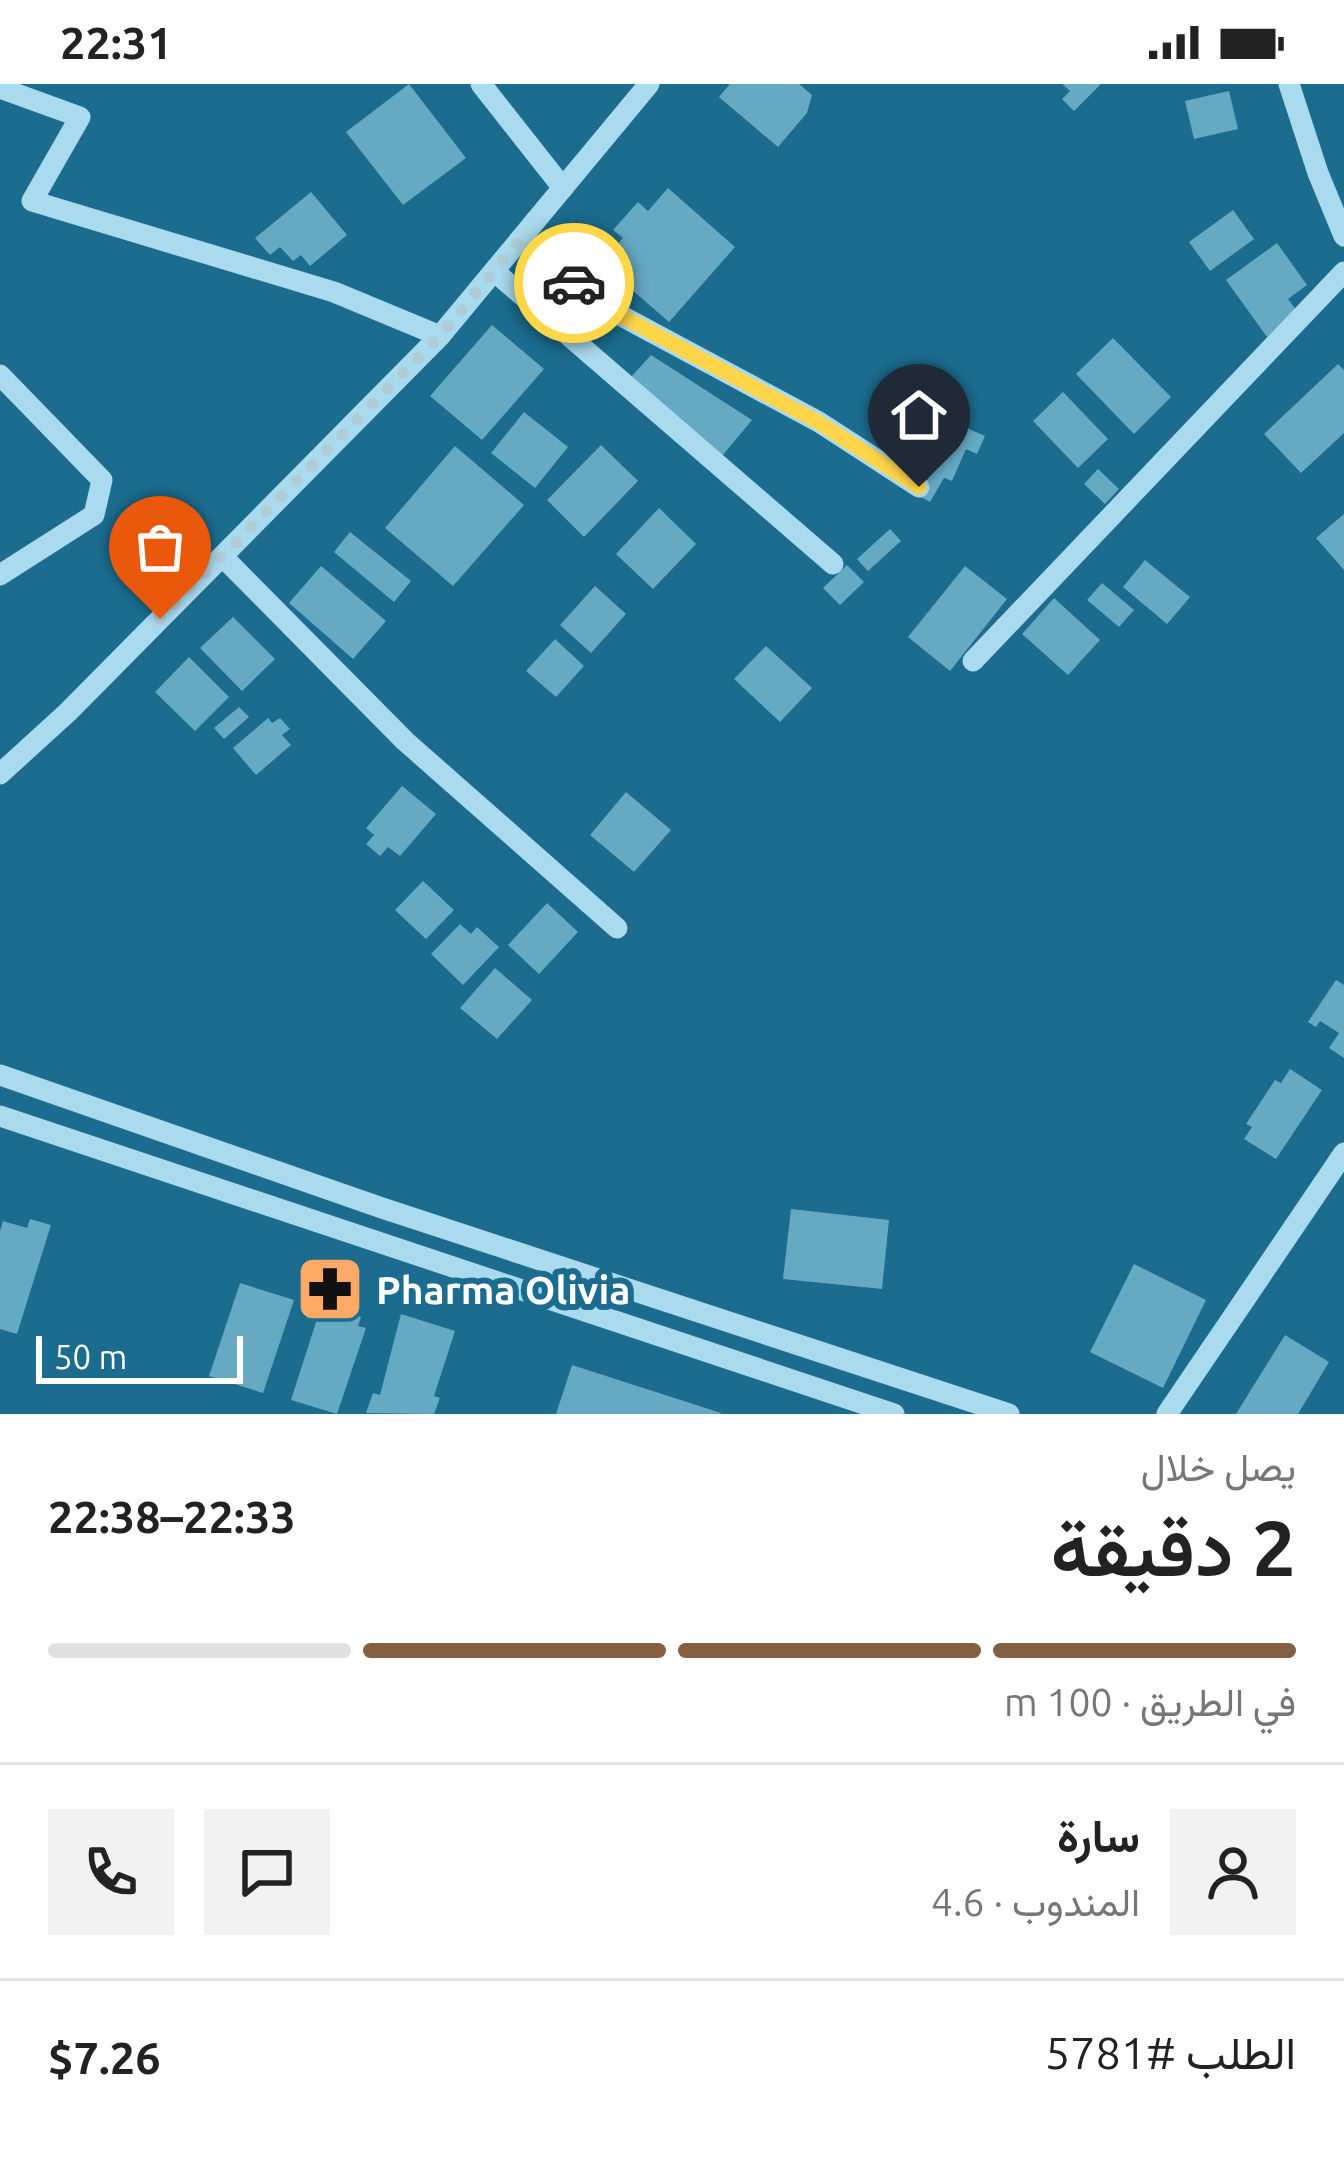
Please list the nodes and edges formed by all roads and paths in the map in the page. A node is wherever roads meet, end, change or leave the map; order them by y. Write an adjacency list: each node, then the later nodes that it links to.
1 (481, 84): 5 (street)
2 (649, 84): 5 (street)
3 (1289, 84): 6 (street)
4 (0, 88): 10 (street)
5 (562, 188): 7 (street)
6 (1344, 236)
7 (519, 241): 8 (street); 12 (street)
8 (494, 271): 10 (street); 14 (street)
9 (1344, 272): 16 (street)
10 (440, 336): 13 (street)
11 (0, 375): 15 (street)
12 (919, 487)
13 (223, 557): 17 (street); 18 (street)
14 (833, 564)
15 (0, 575)
16 (974, 661)
17 (0, 774)
18 (617, 928)
19 (0, 1075): 23 (street)
20 (0, 1116): 22 (street)
21 (1344, 1153): 24 (street)
22 (894, 1414)
23 (1009, 1414)
24 (1167, 1414)

